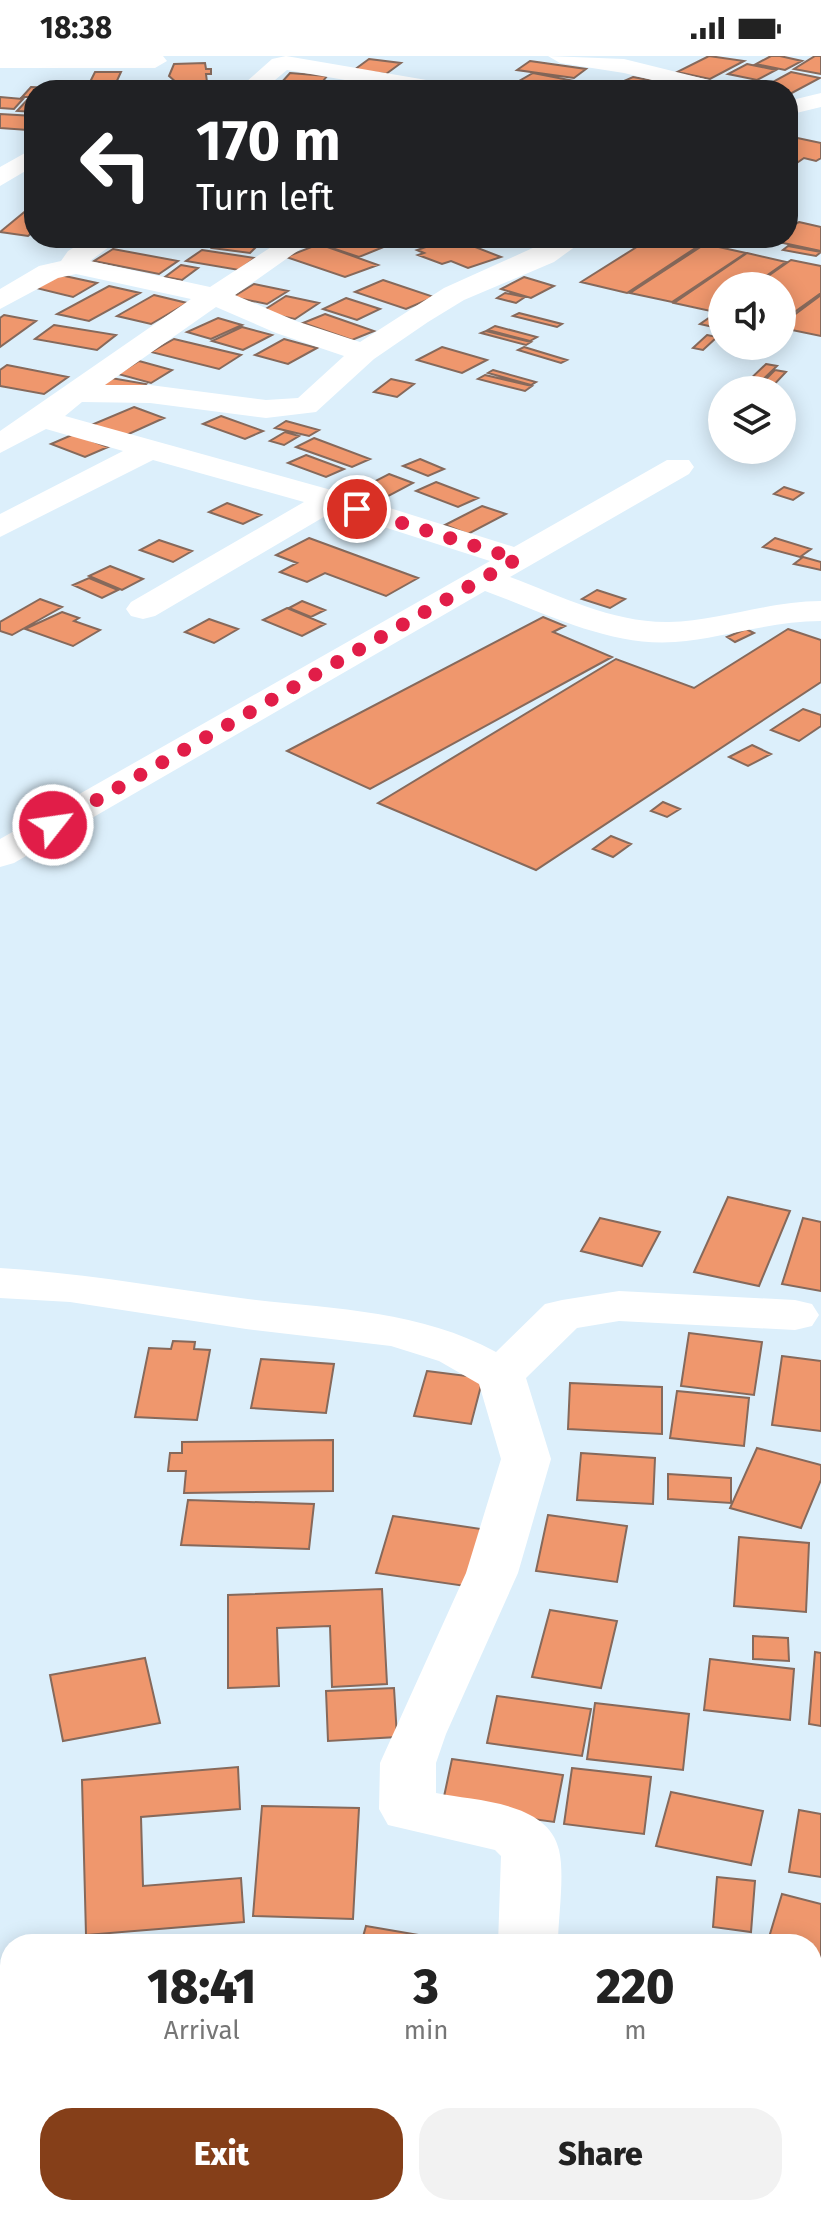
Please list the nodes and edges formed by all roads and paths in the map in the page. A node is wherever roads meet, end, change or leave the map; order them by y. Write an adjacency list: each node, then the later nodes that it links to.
1 (560, 56): 5 (street)
2 (289, 60): 6 (street); 7 (street)
3 (0, 61): 4 (street)
4 (155, 61)
5 (624, 66): 8 (street); 9 (street)
6 (261, 80)
7 (392, 80)
8 (595, 80)
9 (681, 80)
10 (821, 100): 11 (street)
11 (798, 106)
12 (798, 112): 13 (street)
13 (821, 118)
14 (24, 162): 15 (street)
15 (0, 178)
16 (0, 193): 17 (street)
17 (24, 193)
18 (92, 248): 21 (street)
19 (288, 248): 22 (street)
20 (557, 248): 24 (street)
21 (76, 266): 22 (street); 23 (street)
22 (215, 296): 24 (street); 25 (street)
23 (0, 301)
24 (364, 353): 25 (street)
25 (75, 393): 26 (street)
26 (42, 419): 27 (street); 28 (street)
27 (0, 444)
28 (150, 449): 30 (street); 31 (street)
29 (678, 467): 32 (street)
30 (331, 500): 32 (street); 34 (street)
31 (0, 527)
32 (517, 559): 33 (street)
33 (484, 579): 35 (street); 36 (street)
34 (143, 609)
35 (821, 611)
36 (0, 855)
37 (0, 1283): 39 (street)
38 (795, 1315): 39 (street)
39 (501, 1375): 40 (street)
40 (528, 1934)

